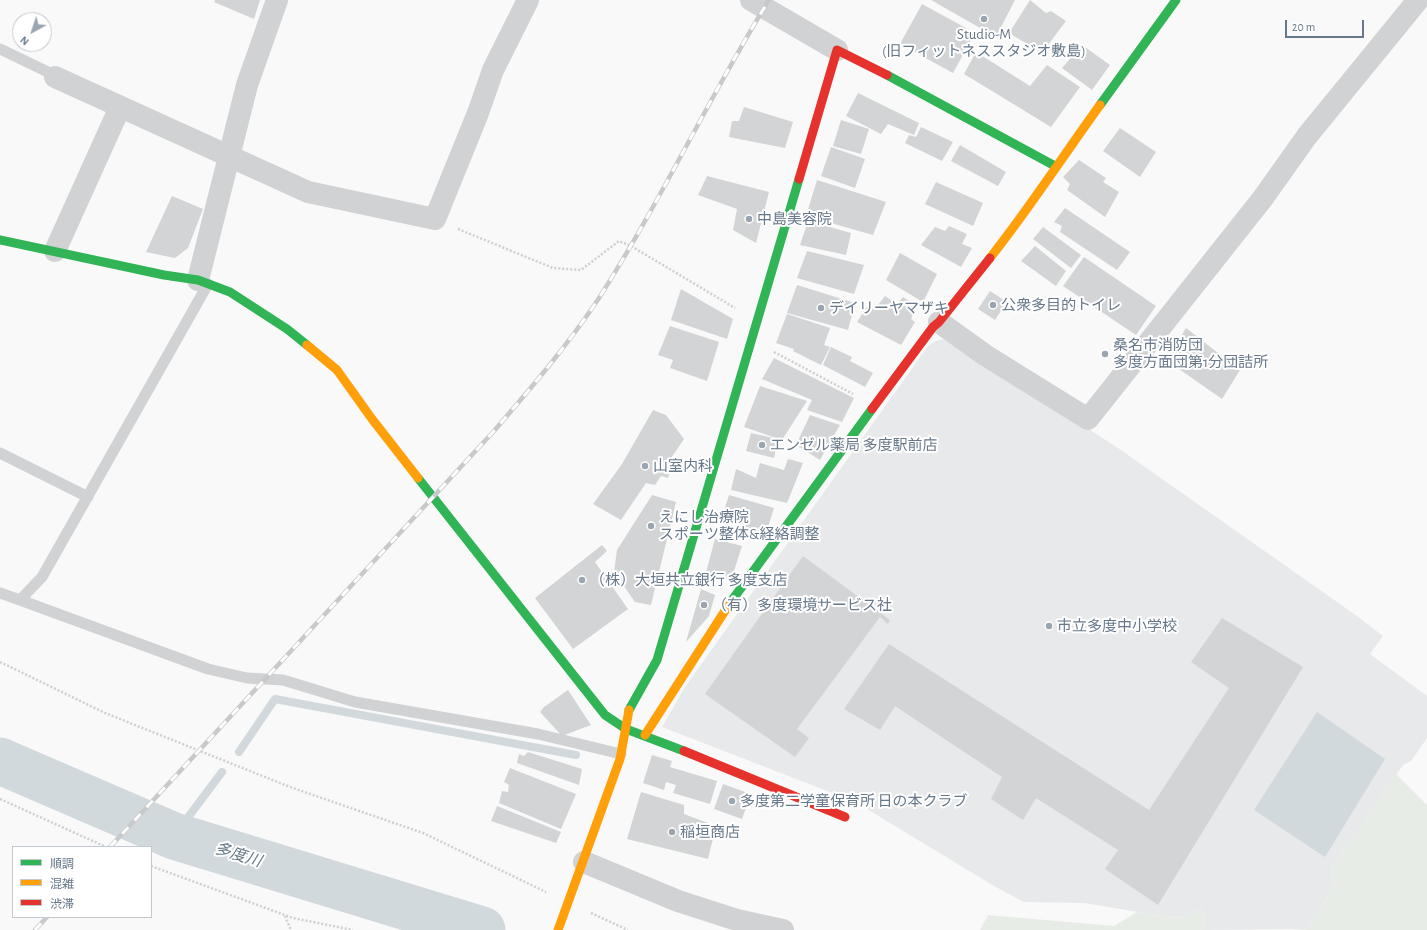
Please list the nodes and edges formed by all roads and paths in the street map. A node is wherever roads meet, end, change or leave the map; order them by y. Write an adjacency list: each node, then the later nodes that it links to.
1 (277, 0): 10 (street)
2 (528, 0): 12 (street)
3 (751, 0): 7 (street)
4 (1176, 0): 11 (street)
5 (1418, 0): 17 (street)
6 (0, 49): 8 (lane)
7 (837, 50): 11 (street); 16 (street)
8 (55, 77): 9 (street)
9 (120, 107): 10 (street); 14 (street)
10 (230, 156): 12 (street); 15 (street)
11 (1055, 166): 17 (street)
12 (435, 219): 16 (path)
13 (0, 240): 14 (street)
14 (55, 251): 15 (street)
15 (203, 282): 21 (lane); 25 (street)
16 (756, 321): 25 (street)
17 (939, 322): 19 (street)
18 (771, 351): 19 (path)
19 (875, 405): 26 (street)
20 (0, 453): 21 (lane)
21 (88, 497): 23 (lane)
22 (0, 593): 23 (lane)
23 (20, 600): 27 (lane)
24 (0, 662): 33 (path)
25 (626, 730): 26 (street); 27 (street)
26 (644, 735): 29 (street)
27 (621, 754): 32 (street)
28 (0, 799): 30 (path)
29 (845, 817)
30 (104, 846)
31 (152, 866): 35 (path)
32 (582, 867): 38 (street); 40 (street)
33 (551, 894)
34 (587, 911): 39 (path)
35 (285, 915): 36 (path); 37 (path)
36 (291, 930)
37 (353, 930)
38 (558, 930)
39 (628, 930)
40 (783, 930)

